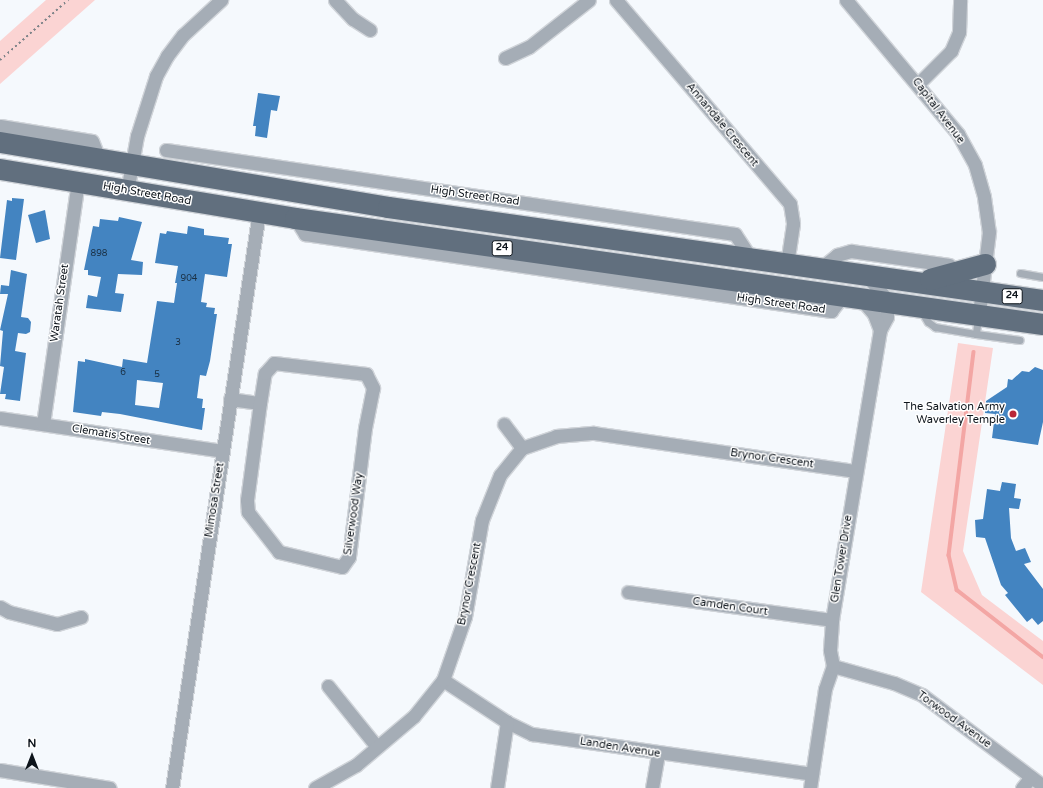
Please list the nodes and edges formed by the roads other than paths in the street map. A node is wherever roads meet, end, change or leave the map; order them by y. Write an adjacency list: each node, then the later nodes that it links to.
1 (221, 0): 14 (street)
2 (335, 0): 7 (street)
3 (589, 0): 8 (street)
4 (616, 0): 21 (street, Annandale Crescent)
5 (846, 0): 9 (street, Capital Avenue)
6 (960, 0): 9 (street)
7 (370, 30)
8 (505, 58)
9 (918, 84): 22 (street, Capital Avenue)
10 (0, 126): 13 (street)
11 (0, 142): 13 (main road, 24)
12 (166, 150): 15 (street)
13 (99, 158): 14 (main road, 24)
14 (132, 162): 15 (main road, 24); 18 (street)
15 (182, 162): 19 (main road); 21 (main road, 24)
16 (0, 169): 17 (main road, High Street Road / 24)
17 (78, 182): 18 (main road, High Street Road / 24); 42 (street, Waratah Street)
18 (127, 192): 19 (main road, High Street Road / 24)
19 (176, 200): 20 (main road, High Street Road / 24)
20 (259, 212): 30 (main road, High Street Road / 24); 39 (street, Mimosa Street)
21 (787, 264): 24 (main road, 24)
22 (985, 264): 27 (main road); 29 (street, Capital Avenue)
23 (949, 265): 27 (street)
24 (821, 268): 26 (main road, 24); 27 (street)
25 (1020, 273): 28 (lane)
26 (867, 275): 27 (main road, 24); 32 (street)
27 (920, 275): 29 (main road, 24)
28 (1043, 277)
29 (982, 291): 31 (main road, 24); 34 (street, Capital Avenue)
30 (852, 299): 32 (main road, High Street Road / 24); 36 (street)
31 (1043, 300)
32 (888, 304): 33 (main road, High Street Road / 24); 36 (street, Glen Tower Drive)
33 (920, 307): 34 (main road, High Street Road / 24); 37 (lane)
34 (979, 314): 35 (main road, High Street Road / 24); 37 (lane)
35 (1043, 324)
36 (880, 330): 46 (street, Glen Tower Drive)
37 (976, 334): 38 (lane)
38 (1020, 340)
39 (230, 399): 40 (street); 45 (street, Mimosa Street)
40 (260, 403): 40 (street, Silverwood Way)
41 (0, 418): 42 (street, Clematis Street)
42 (43, 424): 45 (street, Clematis Street)
43 (504, 424): 44 (street)
44 (522, 448): 46 (street, Brynor Crescent); 52 (street, Brynor Crescent)
45 (223, 451): 62 (street, Mimosa Street)
46 (856, 471): 50 (street, Glen Tower Drive)
47 (628, 592): 50 (street, Camden Court)
48 (0, 607): 49 (street)
49 (81, 617)
50 (832, 620): 51 (street, Glen Tower Drive)
51 (834, 666): 58 (street); 59 (street, Torwood Avenue)
52 (443, 680): 54 (street, Landen Avenue); 55 (street, Brynor Crescent)
53 (328, 686): 55 (street)
54 (507, 722): 56 (street, Landen Avenue); 64 (street)
55 (377, 747): 63 (street, Brynor Crescent)
56 (658, 754): 58 (street, Landen Avenue); 65 (street)
57 (0, 770): 61 (street)
58 (812, 774): 66 (street)
59 (1031, 777): 60 (street, Torwood Avenue); 67 (street)
60 (1043, 786)
61 (110, 788)
62 (172, 788)
63 (315, 788)
64 (497, 788)
65 (652, 788)
66 (810, 788)
67 (1022, 788)

